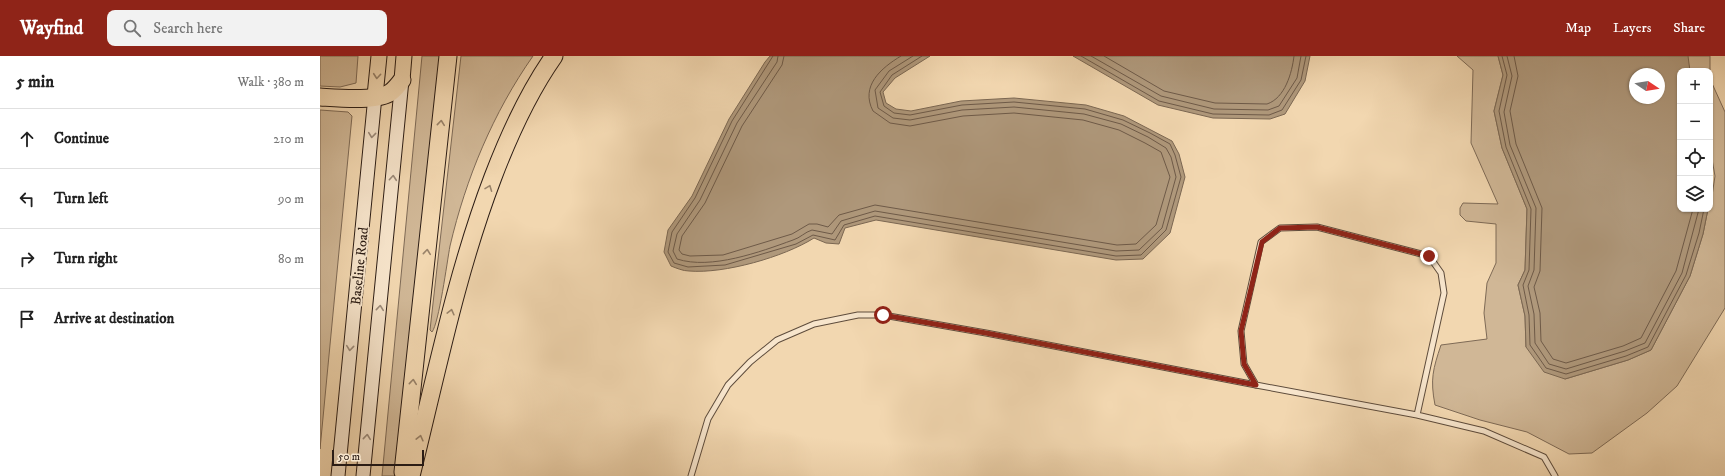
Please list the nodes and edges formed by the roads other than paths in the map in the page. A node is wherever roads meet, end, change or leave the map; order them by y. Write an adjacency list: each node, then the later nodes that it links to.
1 (379, 56): 6 (main road, Baseline Road, one-way to 6)
2 (404, 56): 5 (main road, Baseline Road)
3 (448, 56): 12 (highway, one-way to 3)
4 (554, 56): 13 (highway, one-way to 4)
5 (402, 80): 6 (highway); 11 (main road, Baseline Road, one-way to 5)
6 (375, 96): 7 (highway); 10 (main road, Baseline Road, one-way to 10)
7 (320, 97)
8 (1256, 385): 9 (lane); 9 (lane); 14 (lane)
9 (1417, 415): 15 (lane)
10 (338, 476)
11 (363, 476)
12 (402, 476)
13 (411, 476)
14 (691, 476)
15 (1555, 476)

